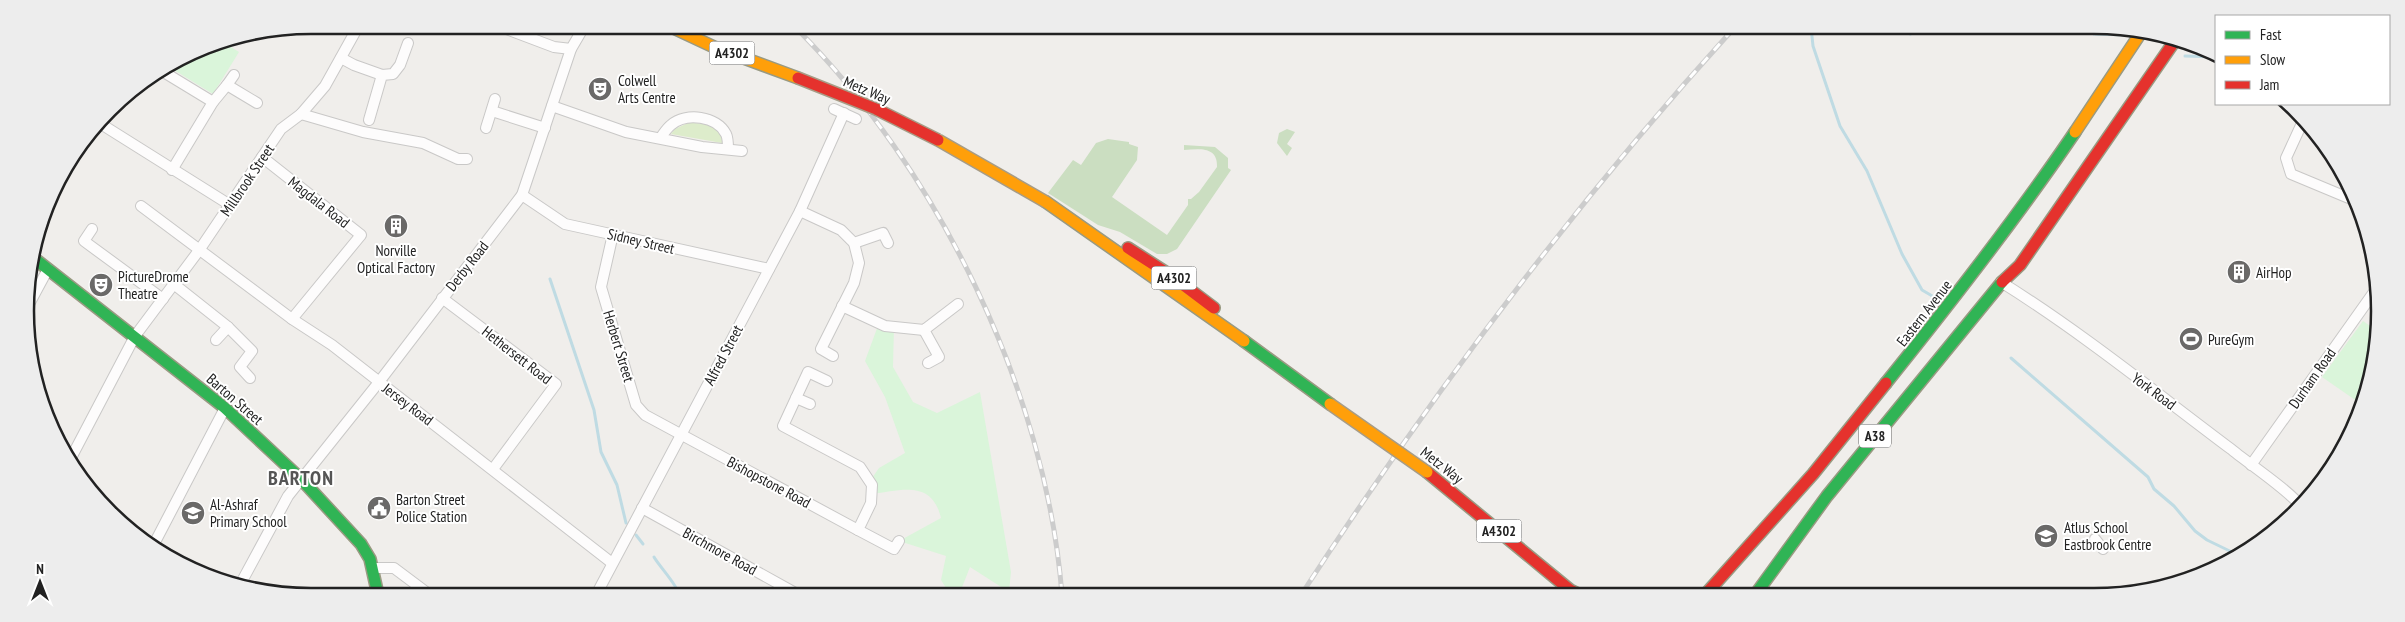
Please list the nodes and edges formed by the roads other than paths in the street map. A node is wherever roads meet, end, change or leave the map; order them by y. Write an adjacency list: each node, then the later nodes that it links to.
1 (354, 34): 9 (street, Millbrook Street)
2 (520, 34): 8 (street)
3 (580, 34): 8 (street, Derby Road)
4 (684, 34): 89 (main road, Metz Way / A4302, bridge)
5 (2138, 37): 34 (main road, Eastern Avenue / A38)
6 (408, 43): 12 (street)
7 (2172, 45): 37 (main road, Eastern Avenue / A38)
8 (571, 49): 17 (street, Derby Road)
9 (341, 58): 12 (street); 21 (street, Millbrook Street)
10 (167, 74): 15 (street)
11 (234, 74): 13 (street)
12 (382, 75): 23 (street)
13 (227, 85): 15 (street); 16 (street)
14 (495, 99): 19 (street)
15 (213, 102): 33 (street)
16 (257, 103)
17 (552, 106): 27 (street, Derby Road); 28 (street)
18 (834, 109): 20 (street)
19 (492, 111): 26 (street); 27 (street)
20 (844, 113): 22 (street); 40 (street, Alfred Street)
21 (301, 114): 31 (street, Millbrook Street); 32 (street)
22 (856, 119)
23 (369, 120)
24 (105, 126): 33 (street)
25 (2301, 126): 36 (street)
26 (486, 128)
27 (544, 128): 35 (street, Derby Road)
28 (661, 137): 29 (street); 29 (street)
29 (728, 150): 30 (street)
30 (742, 151)
31 (262, 157): 38 (street, Millbrook Street); 57 (street, Magdala Road)
32 (467, 159)
33 (172, 170): 38 (street)
34 (2043, 193): 37 (main road); 49 (main road, Eastern Avenue / A38)
35 (522, 195): 42 (street, Sidney Street); 53 (street, Derby Road)
36 (2347, 197)
37 (2066, 202): 49 (main road, Eastern Avenue / A38)
38 (230, 205): 45 (street, Millbrook Street)
39 (141, 206): 45 (street, Jersey Road)
40 (800, 211): 43 (street); 48 (street, Alfred Street)
41 (92, 229): 54 (street)
42 (612, 234): 48 (street, Sidney Street); 70 (street, Herbert Street)
43 (854, 243): 44 (street); 56 (street)
44 (888, 243)
45 (200, 249): 50 (street, Millbrook Street); 57 (street, Jersey Road)
46 (38, 262): 47 (main road, Barton Street)
47 (48, 269): 51 (street); 60 (main road, Barton Street)
48 (768, 269): 70 (street, Alfred Street)
49 (1991, 273): 72 (street, York Road); 90 (main road, Eastern Avenue / A38); 91 (main road, Eastern Avenue / A38)
50 (175, 285): 54 (street, Millbrook Street); 58 (street)
51 (34, 295)
52 (2371, 296): 72 (street, Durham Road)
53 (442, 298): 66 (street, Derby Road); 73 (street, Hethersett Road)
54 (163, 299): 60 (street, Millbrook Street)
55 (958, 304): 59 (street)
56 (842, 306): 59 (street); 62 (street)
57 (292, 319): 66 (street, Jersey Road)
58 (228, 327): 61 (street); 64 (street)
59 (924, 330): 63 (street)
60 (135, 336): 69 (main road, Barton Street); 71 (street, Millbrook Street)
61 (216, 340)
62 (834, 356)
63 (928, 363)
64 (250, 378)
65 (827, 381): 67 (street)
66 (379, 382): 73 (street, Jersey Road); 74 (street, Derby Road)
67 (796, 398): 68 (street); 77 (street)
68 (810, 404)
69 (225, 408): 74 (main road, Barton Street); 79 (street)
70 (680, 434): 76 (street, Alfred Street); 77 (street, Bishopstone Road)
71 (73, 453)
72 (2251, 465): 75 (street, York Road)
73 (493, 469): 82 (street, Jersey Road)
74 (302, 480): 83 (main road, Barton Street); 84 (street, Derby Road)
75 (2295, 502)
76 (642, 508): 82 (street, Alfred Street); 88 (street, Birchmore Road)
77 (858, 530): 80 (street, Bishopstone Road)
78 (2095, 539): 81 (street)
79 (156, 541)
80 (899, 541)
81 (2103, 549)
82 (612, 563): 87 (street, Alfred Street)
83 (373, 568): 85 (main road, Barton Street); 86 (street)
84 (243, 580)
85 (377, 588)
86 (422, 588)
87 (599, 588)
88 (788, 588)
89 (1568, 588)
90 (1712, 588)
91 (1760, 588)

